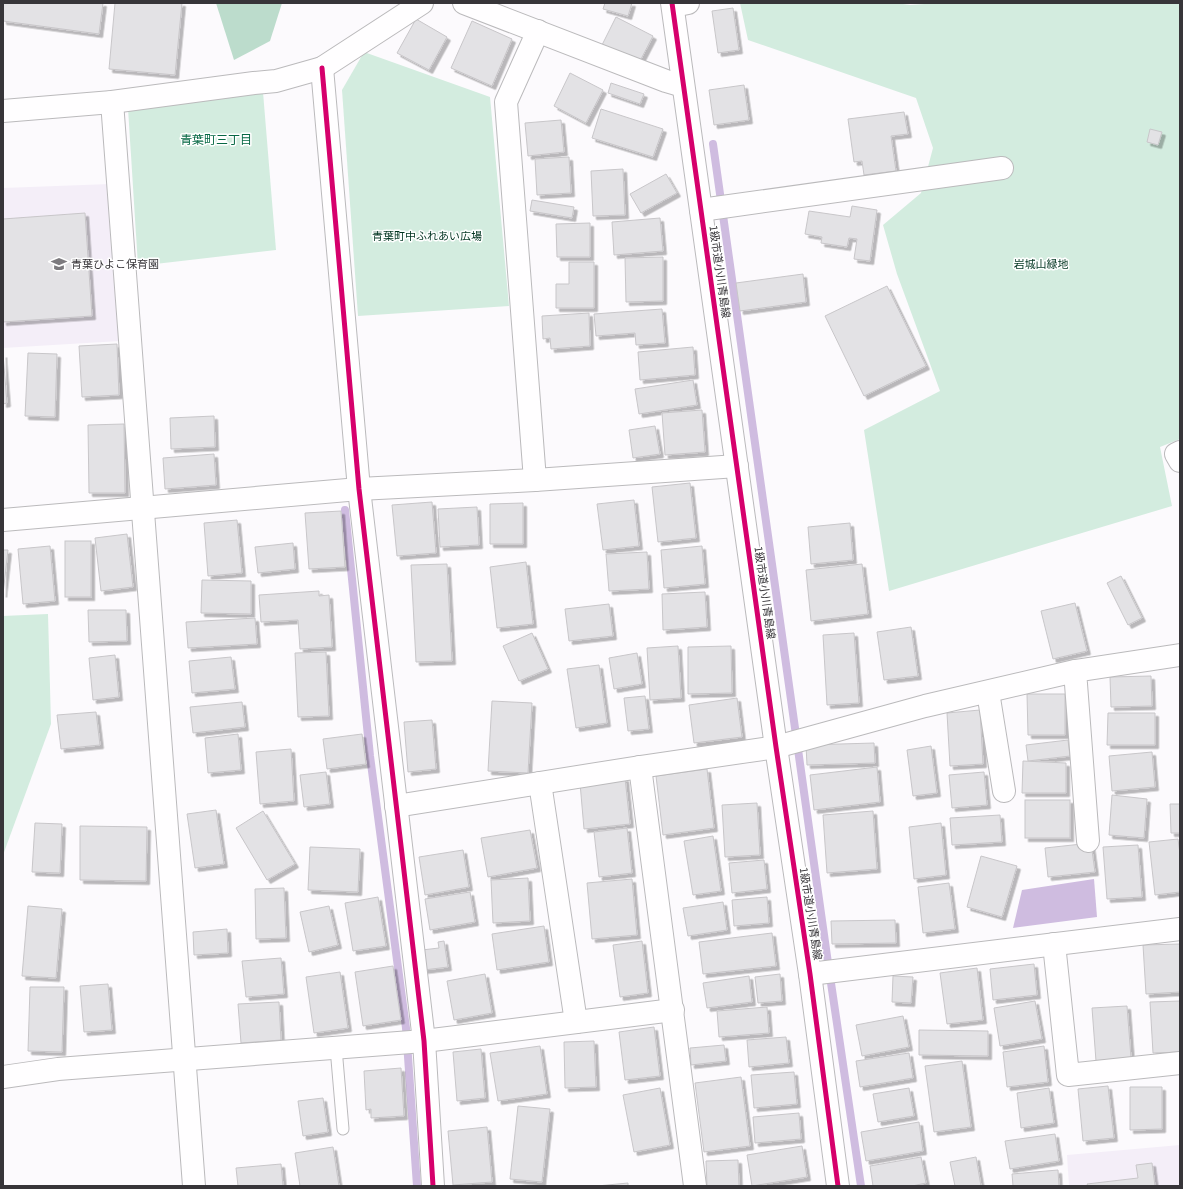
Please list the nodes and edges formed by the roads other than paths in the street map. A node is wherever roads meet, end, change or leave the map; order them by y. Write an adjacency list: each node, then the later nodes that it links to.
1 (422, 3): 5 (street)
2 (464, 3): 4 (street)
3 (678, 4): 6 (street, 1級市道小川青島線)
4 (538, 31): 6 (street); 14 (street)
5 (322, 68): 7 (street); 15 (street)
6 (683, 86): 10 (street, 1級市道小川青島線)
7 (112, 102): 8 (street); 16 (street)
8 (3, 110)
9 (1002, 168): 10 (street)
10 (701, 210): 13 (street, 1級市道小川青島線)
11 (1180, 452): 12 (street)
12 (1180, 461)
13 (737, 466): 14 (street); 21 (street, 1級市道小川青島線)
14 (535, 480): 15 (street)
15 (359, 489): 16 (street); 25 (street)
16 (143, 508): 17 (street); 34 (street)
17 (3, 520)
18 (1180, 655): 19 (street)
19 (1075, 671): 20 (street); 26 (street)
20 (988, 692): 21 (street); 24 (street)
21 (776, 746): 22 (street); 29 (street, 1級市道小川青島線)
22 (640, 766): 23 (street); 30 (street)
23 (540, 783): 25 (street); 31 (street)
24 (1004, 791)
25 (396, 806): 32 (street)
26 (1088, 840)
27 (1180, 929): 28 (street)
28 (1054, 944): 29 (street); 35 (street)
29 (810, 974): 41 (street, 1級市道小川青島線)
30 (673, 1010): 31 (street); 40 (street)
31 (576, 1022): 32 (street)
32 (424, 1041): 33 (street); 39 (street)
33 (336, 1048): 34 (street); 37 (lane)
34 (185, 1060): 36 (street); 38 (street)
35 (1180, 1063)
36 (3, 1077)
37 (343, 1129)
38 (194, 1186)
39 (433, 1186)
40 (695, 1186)
41 (838, 1186)

